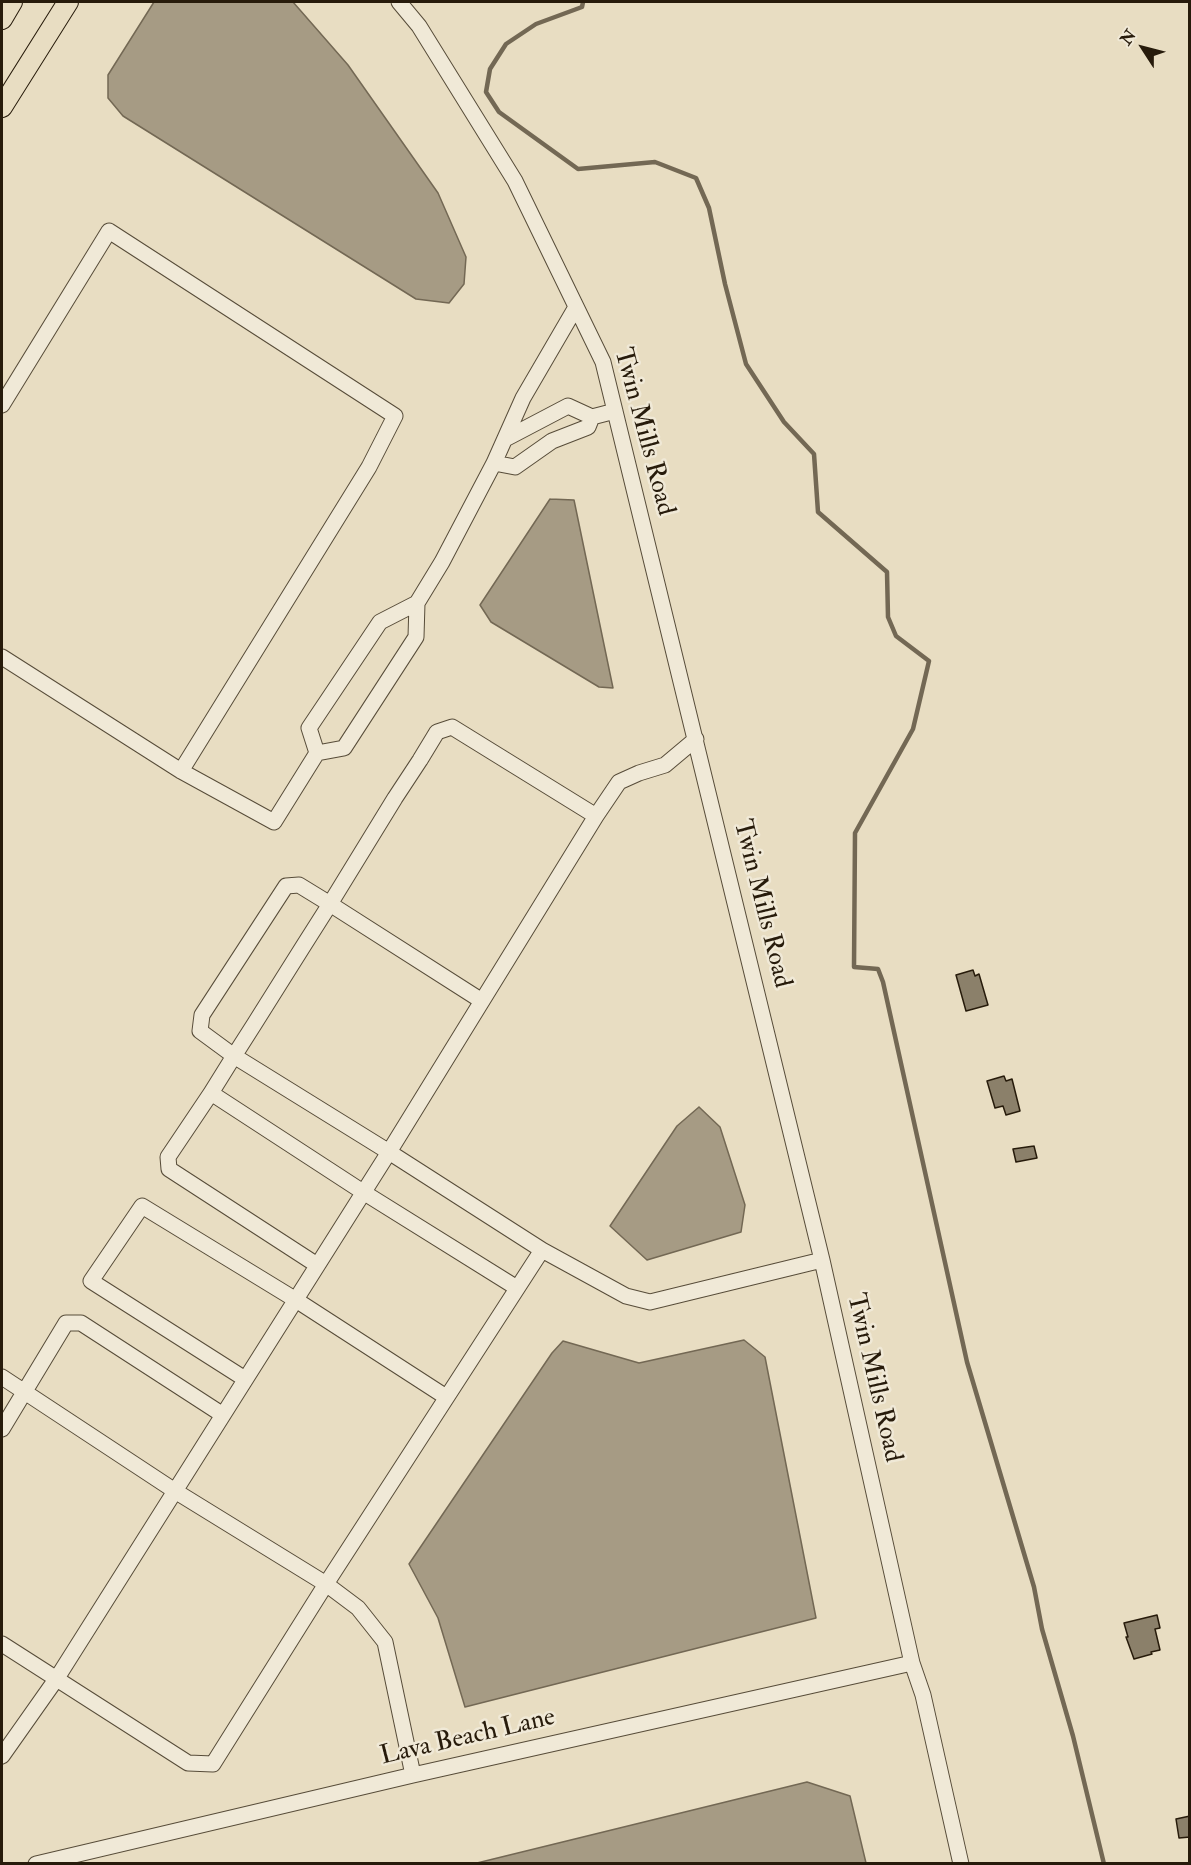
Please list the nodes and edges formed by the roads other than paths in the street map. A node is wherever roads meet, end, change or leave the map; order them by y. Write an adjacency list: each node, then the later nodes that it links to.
1 (12, 2): 4 (main road)
2 (68, 2): 5 (main road)
3 (399, 2): 6 (street, Twin Mills Road)
4 (2, 19)
5 (2, 107)
6 (576, 307): 8 (street, Twin Mills Road); 10 (street)
7 (2, 405): 16 (street)
8 (615, 411): 9 (street); 14 (street, Twin Mills Road)
9 (592, 417): 10 (street); 11 (street)
10 (507, 438): 11 (street)
11 (494, 463): 12 (street)
12 (417, 603): 15 (street); 15 (street)
13 (2, 657): 16 (street)
14 (696, 739): 17 (street); 25 (street, Twin Mills Road)
15 (317, 753): 16 (street)
16 (181, 771)
17 (596, 816): 18 (street); 19 (street)
18 (330, 904): 19 (street); 20 (street); 20 (street)
19 (482, 1001): 22 (street)
20 (234, 1056): 21 (street); 22 (street)
21 (212, 1093): 23 (street); 26 (street)
22 (389, 1152): 23 (street); 24 (street)
23 (363, 1192): 26 (street); 27 (street)
24 (542, 1250): 25 (street); 27 (street)
25 (822, 1260): 38 (street, Twin Mills Road)
26 (317, 1265): 28 (street)
27 (517, 1288): 32 (street)
28 (296, 1300): 30 (street); 30 (street); 32 (street)
29 (2, 1377): 31 (street)
30 (245, 1379): 33 (street)
31 (24, 1391): 33 (street); 34 (street); 35 (street)
32 (446, 1397): 36 (street)
33 (223, 1415): 35 (street)
34 (2, 1429)
35 (175, 1491): 36 (street); 39 (street)
36 (326, 1584): 39 (street); 41 (street)
37 (2, 1644): 39 (street)
38 (912, 1663): 41 (street, Lava Beach Lane); 43 (street, Twin Mills Road)
39 (57, 1678): 40 (street)
40 (2, 1756)
41 (413, 1775): 42 (street, Lava Beach Lane)
42 (36, 1863)
43 (962, 1863)

